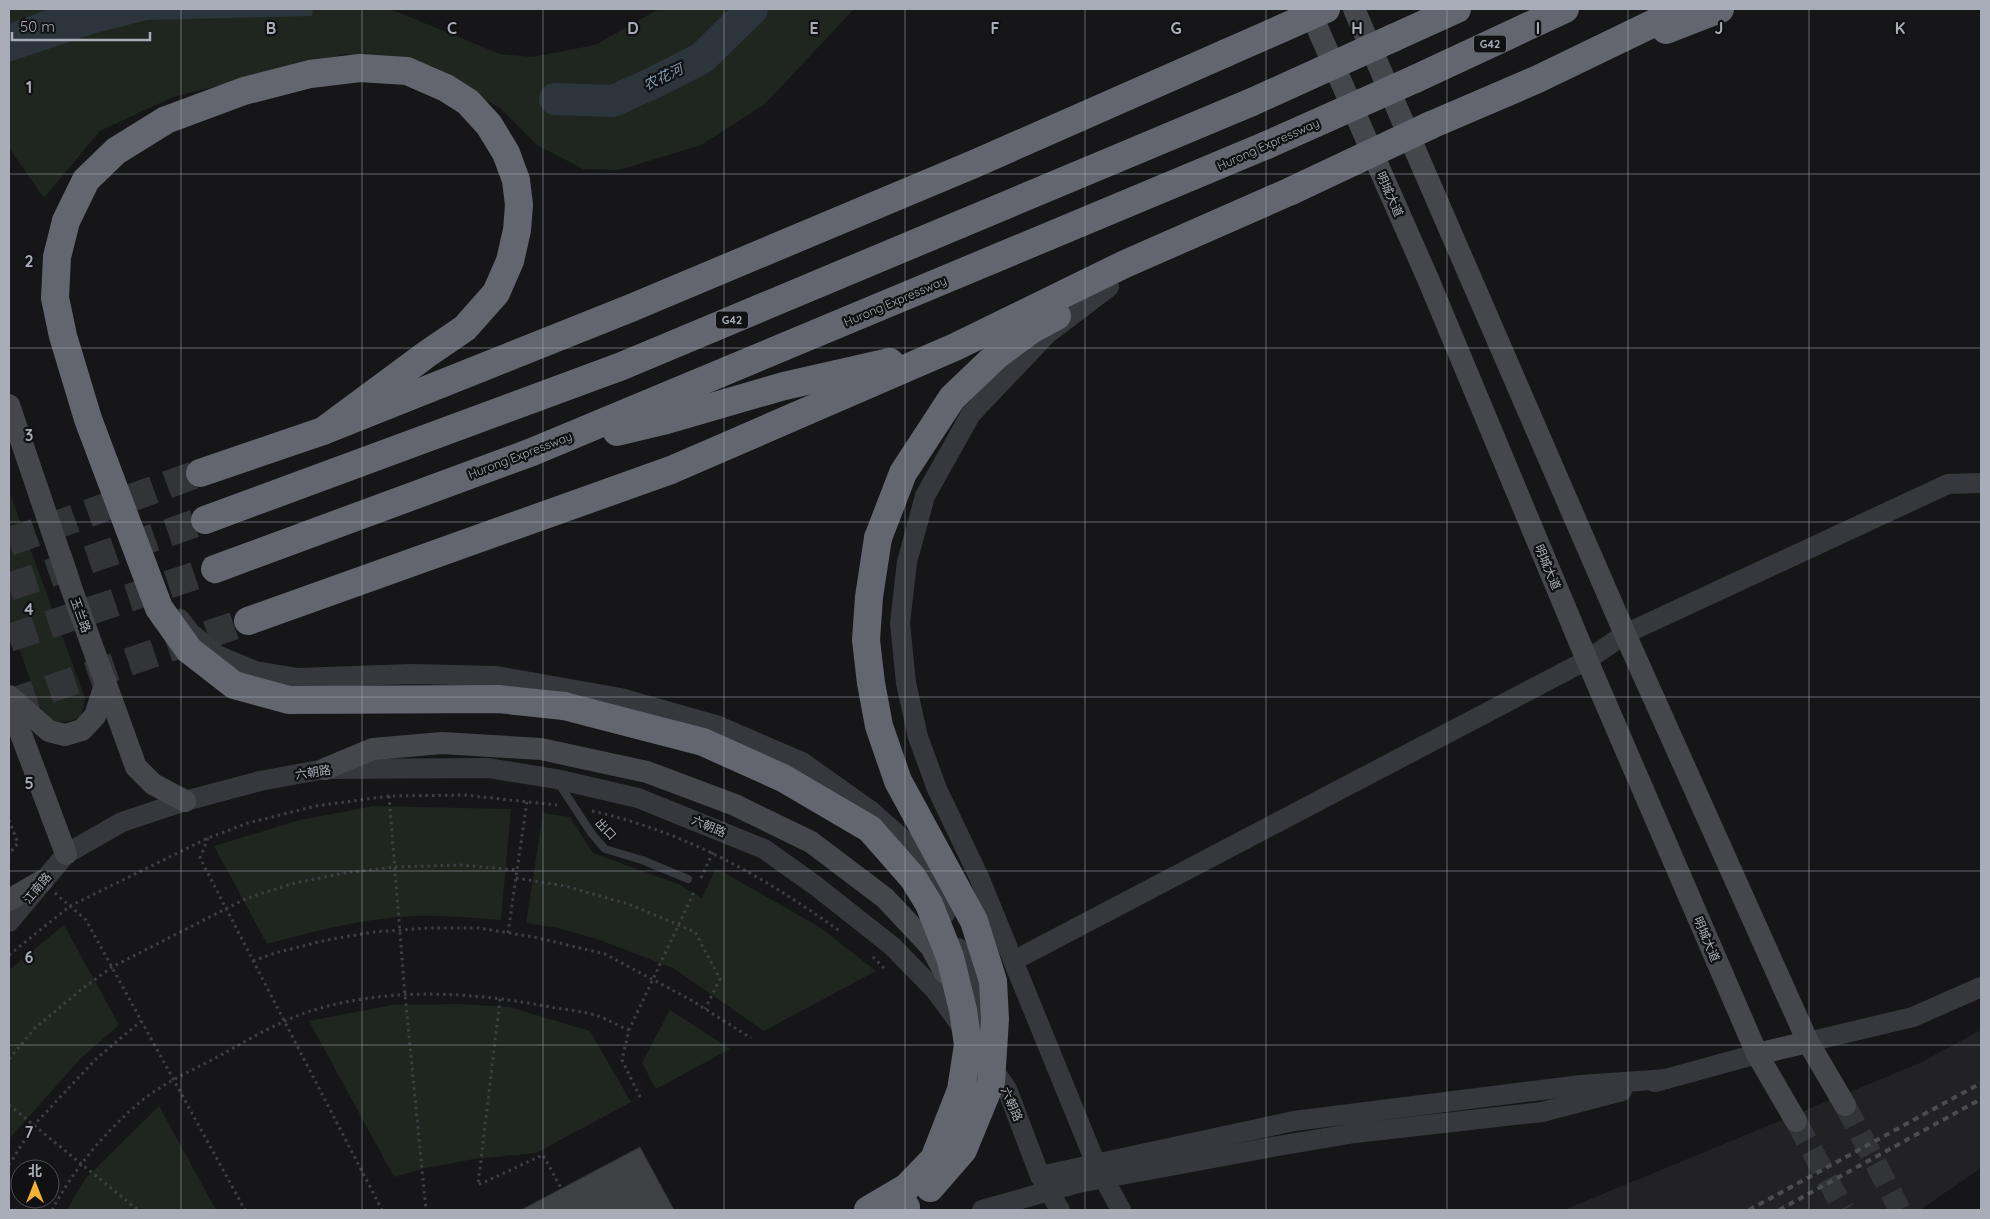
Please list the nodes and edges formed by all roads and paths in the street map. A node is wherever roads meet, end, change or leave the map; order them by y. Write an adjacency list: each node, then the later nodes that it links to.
1 (1309, 9): 22 (main road, 明城大道)
2 (1326, 9): 13 (highway, bridge)
3 (1354, 9): 21 (main road)
4 (1457, 9): 17 (highway, G42, bridge)
5 (1565, 9): 14 (highway, Hurong Expressway / G42, bridge)
6 (1683, 9): 8 (highway)
7 (1720, 9): 8 (highway)
8 (1538, 78): 9 (highway, bridge)
9 (1283, 194): 10 (highway); 11 (highway)
10 (1109, 287): 53 (street); 82 (highway, bridge)
11 (955, 347): 14 (highway); 20 (highway)
12 (9, 405): 23 (main road, 玉兰路)
13 (323, 431): 15 (highway); 18 (highway)
14 (532, 452): 19 (highway, Hurong Expressway / G42)
15 (200, 473)
16 (1981, 483): 21 (street)
17 (205, 520)
18 (129, 529): 61 (highway, bridge); 71 (street)
19 (215, 569)
20 (248, 621)
21 (1625, 634): 22 (street); 66 (main road)
22 (1587, 660): 53 (street); 67 (main road, 明城大道)
23 (106, 682): 24 (main road); 29 (main road, 玉兰路)
24 (9, 696)
25 (9, 702): 36 (main road)
26 (325, 769): 27 (street, 六朝路); 29 (street, 六朝路); 61 (main road, bridge)
27 (556, 779): 31 (lane, 出口); 71 (street, 六朝路)
28 (389, 796): 30 (path); 33 (path); 37 (path)
29 (185, 801): 36 (street, 六朝路)
30 (527, 801): 31 (path); 38 (path)
31 (573, 806): 34 (path); 40 (lane, 出口)
32 (9, 820): 35 (path)
33 (208, 838): 43 (path); 44 (path)
34 (713, 852): 46 (path); 49 (path)
35 (9, 854)
36 (66, 854): 41 (street, 江南路)
37 (395, 867): 38 (path); 44 (path); 47 (path)
38 (517, 870): 39 (path)
39 (516, 878): 46 (path); 48 (path)
40 (688, 879)
41 (42, 881): 42 (main road); 43 (path); 45 (street, 江南路)
42 (9, 900)
43 (70, 906): 50 (path); 54 (path)
44 (225, 908): 52 (path); 54 (path)
45 (9, 922)
46 (678, 926): 56 (path); 60 (path)
47 (400, 930): 48 (path); 52 (path); 58 (path)
48 (508, 933): 56 (path)
49 (849, 938)
50 (9, 955)
51 (872, 956): 55 (path)
52 (253, 961): 63 (path)
53 (1013, 961): 79 (street)
54 (112, 968): 62 (path); 68 (path)
55 (886, 970)
56 (653, 980): 60 (path); 64 (path)
57 (1981, 987): 66 (street)
58 (405, 995): 59 (path); 63 (path); 88 (path)
59 (500, 999): 64 (path); 89 (path)
60 (705, 1009): 65 (path)
61 (963, 1010): 72 (highway, bridge)
62 (142, 1021): 70 (path); 77 (path)
63 (284, 1021): 70 (path); 87 (path)
64 (629, 1030): 73 (path)
65 (750, 1038)
66 (1808, 1042): 67 (main road); 75 (main road)
67 (1756, 1054): 69 (street); 76 (main road, 明城大道)
68 (9, 1059)
69 (1667, 1079): 79 (street); 91 (street, bridge)
70 (174, 1080): 78 (path); 86 (path)
71 (1007, 1089): 81 (street, 六朝路)
72 (961, 1090): 82 (highway, bridge); 90 (highway, bridge)
73 (640, 1097)
74 (9, 1105): 77 (path)
75 (1844, 1105)
76 (1796, 1121)
77 (34, 1125): 78 (path); 80 (path)
78 (83, 1164): 84 (path); 85 (path)
79 (1096, 1164): 81 (street); 93 (street)
80 (9, 1165)
81 (1040, 1176): 92 (street, 六朝路)
82 (929, 1189): 83 (highway)
83 (901, 1209)
84 (52, 1210)
85 (138, 1210)
86 (246, 1210)
87 (382, 1210)
88 (426, 1210)
89 (573, 1210)
90 (868, 1210)
91 (982, 1210)
92 (1060, 1210)
93 (1121, 1210)

